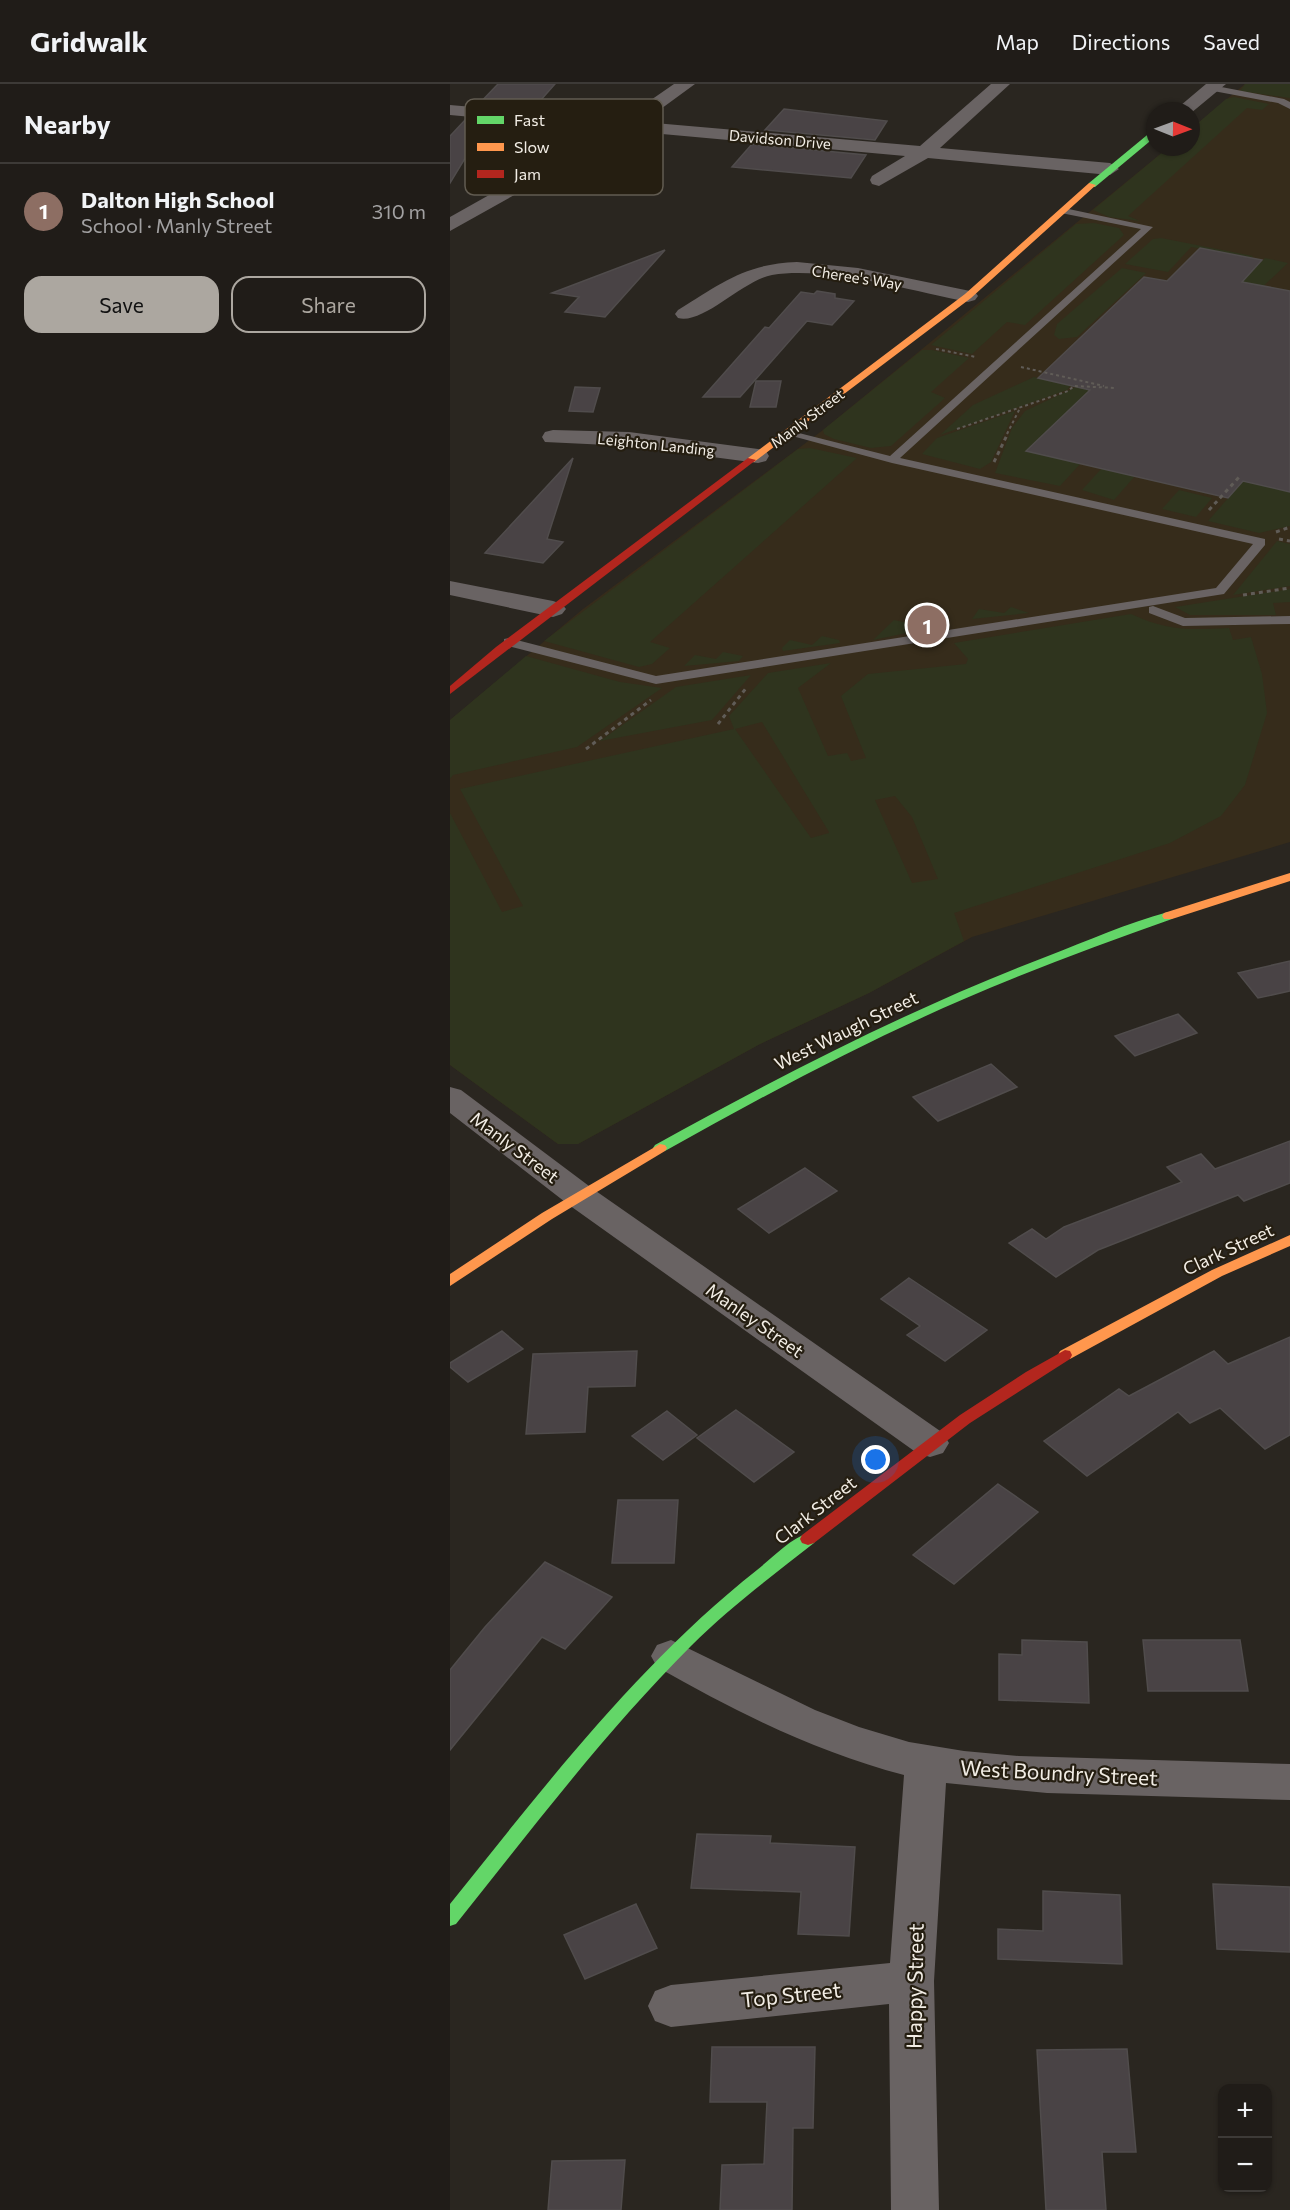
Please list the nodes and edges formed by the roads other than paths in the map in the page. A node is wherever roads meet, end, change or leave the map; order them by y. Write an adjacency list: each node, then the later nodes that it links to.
1 (686, 84): 4 (street)
2 (1001, 84): 11 (street)
3 (1214, 86): 5 (street); 6 (lane)
4 (663, 100)
5 (1194, 102)
6 (1290, 106)
7 (450, 110): 8 (street, Davidson Drive)
8 (465, 111)
9 (663, 128): 11 (street, Davidson Drive)
10 (1146, 141): 12 (street, Manly Street)
11 (924, 153): 12 (street, Davidson Drive); 13 (street)
12 (1110, 169): 15 (street, Manly Street)
13 (879, 180)
14 (501, 195): 16 (street)
15 (1065, 211): 17 (street, Manly Street); 22 (lane)
16 (453, 222)
17 (968, 296): 18 (street, Cheree's Way); 19 (street, Manly Street)
18 (685, 314)
19 (787, 433): 21 (street, Manly Street); 22 (lane)
20 (553, 437): 21 (street, Leighton Landing)
21 (758, 456): 24 (street, Manly Street)
22 (892, 460): 27 (lane)
23 (450, 588): 24 (street)
24 (554, 609): 27 (street, Manly Street)
25 (1153, 610): 26 (lane)
26 (1290, 620)
27 (509, 642): 28 (street, Manly Street)
28 (450, 691)
29 (1290, 877): 31 (street, West Waugh Street)
30 (450, 1097): 31 (street, Manly Street)
31 (581, 1197): 33 (street, West Waugh Street); 34 (street, Manley Street)
32 (1290, 1240): 34 (street, Clark Street)
33 (450, 1281)
34 (930, 1443): 35 (street, Clark Street)
35 (671, 1656): 36 (street, West Boundry Street); 38 (street, Clark Street)
36 (926, 1763): 37 (street, West Boundry Street); 39 (street, Happy Street)
37 (1290, 1782)
38 (450, 1918)
39 (911, 1981): 40 (street, Top Street); 41 (street, Happy Street)
40 (671, 2006)
41 (915, 2210)

